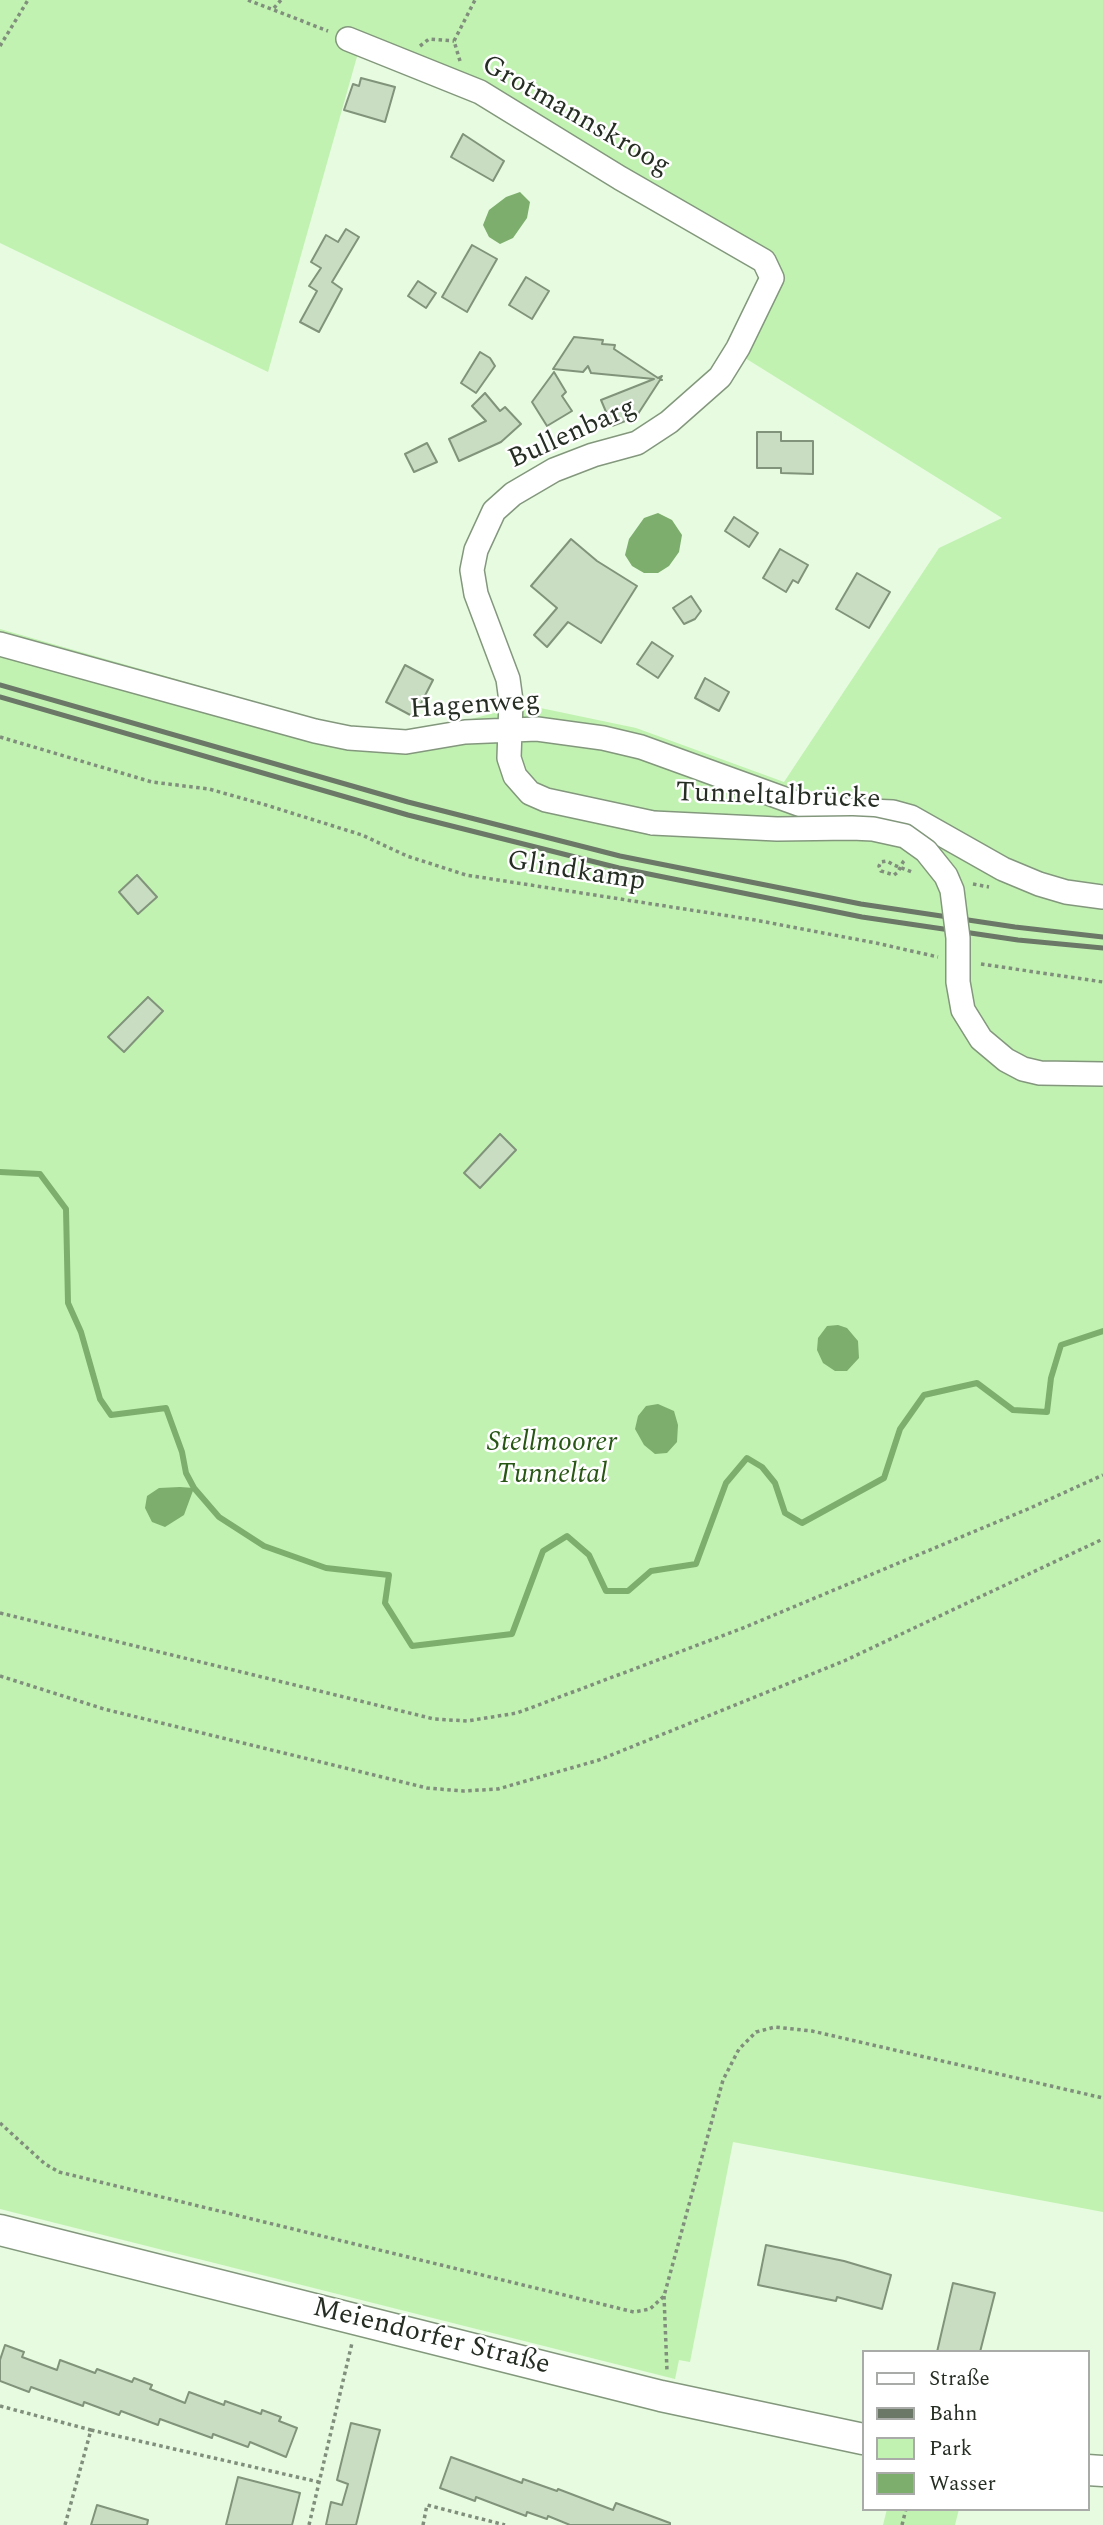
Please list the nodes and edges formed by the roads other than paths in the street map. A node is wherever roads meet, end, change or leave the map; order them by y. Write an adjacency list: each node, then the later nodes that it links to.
1 (348, 39): 2 (street, Grotmannskroog)
2 (764, 261): 4 (street, Bullenbarg)
3 (0, 643): 4 (street, Hagenweg)
4 (510, 729): 5 (street, Hagenweg); 6 (street, Tunneltalbrücke, bridge)
5 (1103, 897)
6 (1103, 1074)
7 (0, 2230): 8 (main road, Meiendorfer Straße)
8 (862, 2439)

